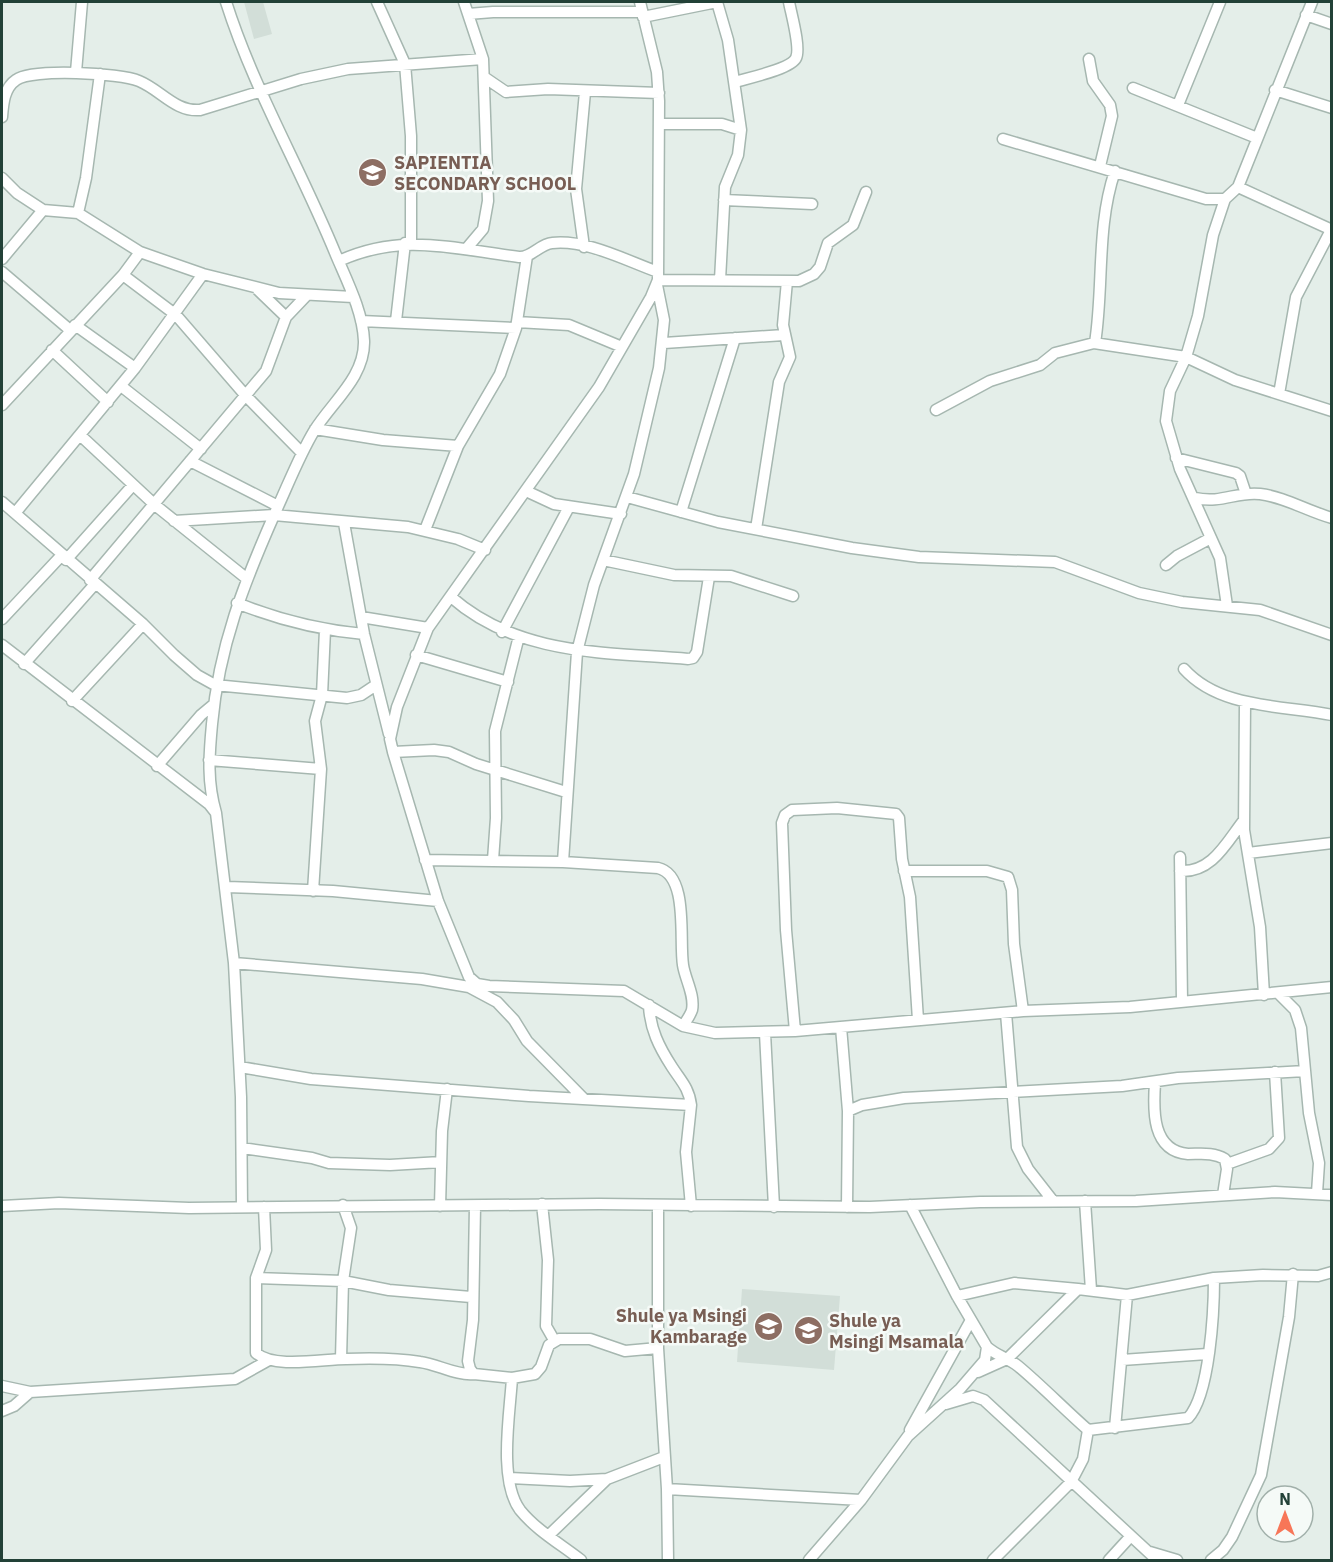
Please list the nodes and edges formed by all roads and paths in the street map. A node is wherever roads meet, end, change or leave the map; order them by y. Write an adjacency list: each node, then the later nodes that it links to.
1 (82, 2): 16 (street)
2 (226, 2): 22 (street)
3 (377, 2): 15 (street)
4 (464, 2): 10 (street)
5 (717, 2): 9 (street); 19 (street)
6 (789, 2): 19 (street)
7 (1221, 2): 25 (street)
8 (1312, 2): 11 (street)
9 (642, 10): 10 (street); 24 (street)
10 (468, 14): 13 (street)
11 (1306, 15): 12 (street); 21 (street)
12 (1332, 24)
13 (483, 59): 15 (street); 18 (street)
14 (1089, 59): 32 (street)
15 (405, 64): 22 (street); 43 (street)
16 (76, 72): 17 (street); 27 (street)
17 (100, 74): 22 (street); 41 (street)
18 (484, 77): 23 (street); 45 (street)
19 (735, 82): 29 (street)
20 (1133, 88): 25 (street)
21 (1275, 90): 26 (street); 30 (street)
22 (259, 91): 49 (street)
23 (585, 92): 24 (street); 44 (street)
24 (659, 93): 28 (street)
25 (1178, 105): 30 (street)
26 (1332, 108)
27 (2, 117)
28 (659, 124): 29 (street); 53 (street)
29 (741, 130): 38 (street)
30 (1257, 138): 35 (street)
31 (1003, 139): 32 (street)
32 (1100, 166): 33 (street)
33 (1115, 171): 37 (street); 68 (street)
34 (2, 178): 40 (street)
35 (1238, 188): 37 (street); 42 (street)
36 (866, 192): 55 (street)
37 (1225, 199): 71 (street)
38 (724, 200): 39 (street); 54 (street)
39 (812, 204)
40 (43, 210): 41 (street); 48 (street)
41 (78, 213): 46 (street)
42 (1331, 230): 74 (street)
43 (408, 243): 45 (street); 49 (street); 62 (street)
44 (584, 247): 47 (street); 53 (street)
45 (466, 248): 47 (street)
46 (140, 252): 51 (street); 52 (street)
47 (527, 255): 63 (street)
48 (2, 259)
49 (339, 261): 58 (street)
50 (2, 272): 64 (street)
51 (203, 274): 56 (street); 59 (street)
52 (123, 275): 59 (street); 64 (street)
53 (658, 278): 54 (street); 67 (street); 69 (street)
54 (720, 280): 55 (street)
55 (787, 281): 65 (street)
56 (258, 289): 57 (street); 60 (street)
57 (306, 296): 58 (street); 60 (street)
58 (353, 297): 61 (street)
59 (176, 315): 72 (street); 75 (street)
60 (286, 317): 75 (street)
61 (361, 321): 62 (street); 80 (street)
62 (396, 321): 63 (street)
63 (516, 325): 69 (street); 82 (street)
64 (72, 328): 70 (street); 72 (street)
65 (784, 335): 66 (street); 102 (street)
66 (735, 338): 67 (street); 97 (street)
67 (664, 343): 90 (street)
68 (1095, 343): 71 (street); 78 (street)
69 (622, 347): 88 (street)
70 (52, 350): 76 (street); 77 (street)
71 (1186, 357): 74 (street); 85 (street)
72 (135, 369): 73 (street)
73 (121, 386): 76 (street); 83 (street)
74 (1280, 394): 79 (street)
75 (246, 396): 83 (street); 84 (street)
76 (108, 402): 81 (street)
77 (2, 405)
78 (936, 410)
79 (1332, 411)
80 (315, 429): 82 (street); 84 (street)
81 (81, 436): 87 (street); 96 (street)
82 (458, 446): 103 (street)
83 (201, 449): 86 (street)
84 (302, 453): 95 (street)
85 (1176, 458): 89 (street); 91 (street)
86 (190, 462): 93 (street); 95 (street)
87 (133, 485): 93 (street); 106 (street)
88 (526, 491): 94 (street); 105 (street)
89 (1246, 494): 91 (street); 99 (street)
90 (627, 497): 97 (street); 98 (street)
91 (1195, 498): 104 (street)
92 (2, 502): 96 (street)
93 (155, 505): 100 (street); 111 (street)
94 (569, 507): 98 (street); 121 (street)
95 (276, 511): 100 (street); 101 (street); 110 (street)
96 (16, 512): 106 (street)
97 (681, 512): 102 (street)
98 (621, 514): 107 (street)
99 (1332, 518)
100 (174, 521): 110 (street)
101 (344, 523): 103 (street); 116 (street)
102 (756, 529): 115 (street)
103 (425, 530): 105 (street)
104 (1211, 538): 108 (street); 115 (street)
105 (485, 550): 113 (street)
106 (64, 558): 111 (street); 117 (street)
107 (603, 560): 109 (street); 126 (street)
108 (1166, 565)
109 (709, 577): 112 (street); 126 (street)
110 (246, 578): 114 (street)
111 (92, 582): 118 (street); 128 (street)
112 (793, 596)
113 (451, 597): 119 (street); 121 (street)
114 (237, 603): 120 (street); 131 (street)
115 (1227, 606): 123 (street)
116 (361, 617): 119 (street); 122 (street)
117 (2, 619)
118 (143, 624): 131 (street); 134 (street)
119 (428, 628): 127 (street)
120 (325, 630): 122 (street); 133 (street)
121 (502, 632): 124 (street)
122 (364, 634): 132 (street)
123 (1332, 635)
124 (519, 636): 126 (street); 130 (street)
125 (2, 645): 128 (street)
126 (577, 652): 144 (street)
127 (416, 655): 130 (street); 138 (street)
128 (24, 664): 134 (street)
129 (1184, 669): 135 (street)
130 (508, 682): 143 (street)
131 (215, 685): 133 (street); 136 (street)
132 (376, 685): 133 (street); 138 (street)
133 (322, 695): 142 (street)
134 (72, 701): 141 (street)
135 (1245, 703): 137 (street); 146 (street)
136 (213, 705): 140 (street); 141 (street)
137 (1332, 715)
138 (390, 739): 139 (street)
139 (393, 752): 143 (street); 150 (street)
140 (208, 760): 142 (street); 145 (street)
141 (157, 766): 145 (street)
142 (321, 769): 156 (street)
143 (495, 770): 144 (street); 151 (street)
144 (567, 792): 152 (street)
145 (216, 813): 155 (street)
146 (1244, 820): 148 (street); 154 (street)
147 (1332, 843): 148 (street)
148 (1248, 853): 161 (street)
149 (1180, 857): 154 (street)
150 (425, 860): 151 (street); 157 (street)
151 (493, 860): 152 (street)
152 (563, 862): 167 (street)
153 (904, 871): 164 (street); 166 (street); 169 (street)
154 (1180, 871): 162 (street)
155 (227, 887): 156 (street); 158 (street)
156 (313, 891): 157 (street)
157 (438, 901): 163 (street)
158 (234, 963): 171 (street); 177 (street)
159 (1332, 987): 160 (street)
160 (1279, 994): 161 (street); 172 (street)
161 (1264, 995): 162 (street)
162 (1182, 1001): 164 (street)
163 (649, 1005): 167 (street); 178 (street)
164 (1023, 1011): 165 (street)
165 (1006, 1013): 166 (street); 176 (street)
166 (918, 1020): 168 (street)
167 (683, 1026): 170 (street)
168 (840, 1027): 169 (street); 179 (street)
169 (795, 1031): 170 (street)
170 (765, 1033): 198 (street)
171 (240, 1067): 175 (street); 180 (street)
172 (1305, 1071): 173 (street); 184 (street)
173 (1275, 1072): 174 (street); 182 (street)
174 (1155, 1083): 176 (street); 182 (street)
175 (447, 1089): 177 (street); 181 (street)
176 (1011, 1091): 179 (street); 186 (street)
177 (584, 1099): 178 (street)
178 (691, 1105): 195 (street)
179 (848, 1112): 199 (street)
180 (242, 1148): 181 (street); 196 (street)
181 (441, 1162): 192 (street)
182 (1227, 1164): 185 (street)
183 (1332, 1183): 184 (street)
184 (1324, 1194): 185 (street)
185 (1223, 1195): 187 (street)
186 (1053, 1201): 187 (street); 190 (street)
187 (1086, 1201): 206 (street)
188 (542, 1204): 193 (street); 194 (street); 211 (street)
189 (343, 1205): 192 (street); 197 (street); 204 (street)
190 (910, 1205): 199 (street); 208 (street)
191 (2, 1206): 196 (street)
192 (440, 1206): 193 (street)
193 (475, 1206): 209 (street)
194 (658, 1206): 195 (street); 213 (street)
195 (691, 1206): 198 (street)
196 (242, 1207): 197 (street)
197 (264, 1207): 202 (street)
198 (774, 1207): 199 (street)
199 (847, 1207)
200 (1332, 1272): 201 (street)
201 (1293, 1274): 203 (street); 247 (street)
202 (256, 1278): 204 (street); 214 (street)
203 (1214, 1278): 207 (street); 215 (street)
204 (343, 1281): 209 (street); 216 (street)
205 (1078, 1289): 206 (street); 208 (street); 217 (street)
206 (1091, 1290): 207 (street)
207 (1127, 1294): 218 (street)
208 (957, 1296): 210 (street)
209 (471, 1297): 222 (street)
210 (971, 1320): 212 (street); 230 (street)
211 (554, 1340): 213 (street); 223 (street)
212 (987, 1347): 217 (street); 221 (street)
213 (658, 1348): 231 (street)
214 (256, 1353): 219 (street); 220 (street)
215 (1207, 1354): 218 (street); 228 (street)
216 (341, 1359): 219 (street); 222 (street)
217 (1007, 1359): 221 (street); 229 (street)
218 (1122, 1359): 228 (street)
219 (268, 1360): 220 (street)
220 (251, 1371): 225 (street)
221 (978, 1372): 226 (street)
222 (474, 1374): 223 (street)
223 (512, 1378): 232 (street)
224 (2, 1386): 225 (street)
225 (30, 1392): 227 (street)
226 (940, 1406): 230 (street); 234 (street)
227 (2, 1411)
228 (1114, 1428): 229 (street)
229 (1088, 1430): 234 (street)
230 (908, 1436): 236 (street)
231 (664, 1457): 233 (street); 235 (street)
232 (510, 1478): 233 (street); 237 (street)
233 (607, 1479): 237 (street)
234 (1071, 1482): 238 (street); 243 (street)
235 (667, 1489): 236 (street); 241 (street)
236 (861, 1500): 242 (street)
237 (549, 1535): 240 (street)
238 (1130, 1537): 239 (street); 244 (street)
239 (1147, 1551): 245 (street); 246 (street)
240 (582, 1560)
241 (668, 1560)
242 (809, 1560)
243 (993, 1560)
244 (1109, 1560)
245 (1157, 1560)
246 (1177, 1560)
247 (1211, 1560)

